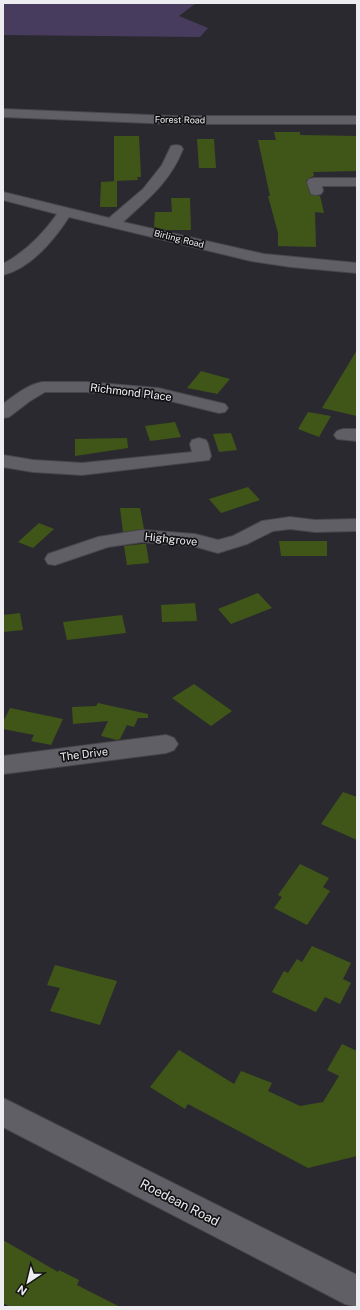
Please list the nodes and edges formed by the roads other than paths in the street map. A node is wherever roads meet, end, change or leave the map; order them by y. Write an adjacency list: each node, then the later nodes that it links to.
1 (3, 113): 2 (street, Forest Road)
2 (357, 120)
3 (176, 149): 8 (street)
4 (357, 182): 5 (street)
5 (316, 191)
6 (3, 196): 7 (street, Birling Road)
7 (66, 211): 8 (street, Birling Road); 10 (street)
8 (112, 223): 9 (street, Birling Road)
9 (357, 268)
10 (3, 270)
11 (219, 408): 12 (street, Richmond Place)
12 (3, 413)
13 (199, 444): 14 (street)
14 (3, 461)
15 (357, 525): 16 (street, Highgrove)
16 (55, 559)
17 (166, 744): 18 (street, The Drive)
18 (3, 764)
19 (3, 1112): 20 (street, Roedean Road)
20 (357, 1292)

